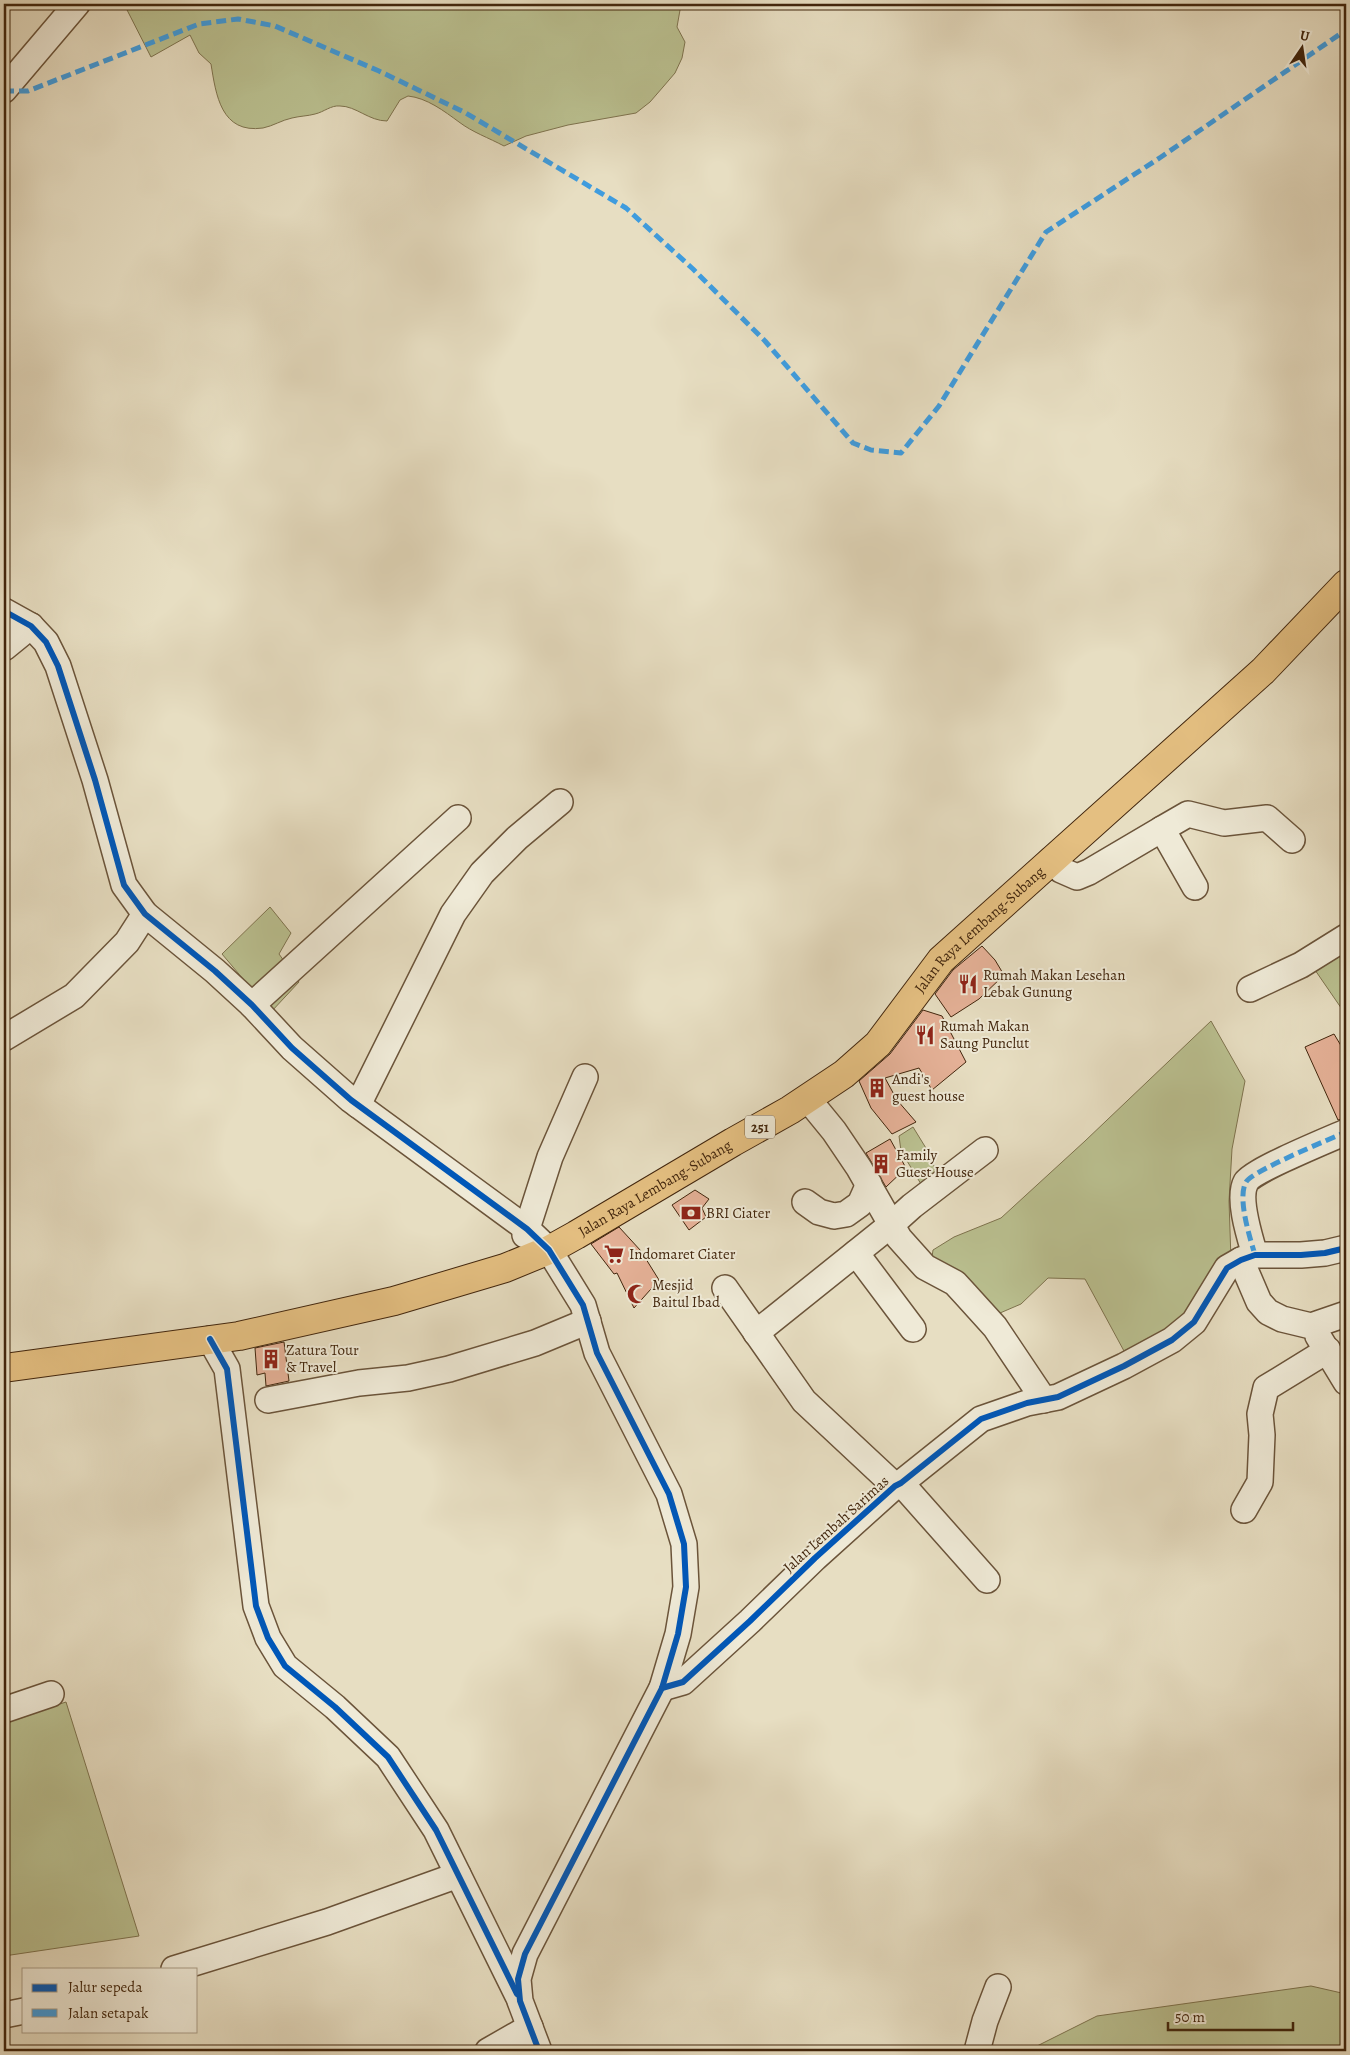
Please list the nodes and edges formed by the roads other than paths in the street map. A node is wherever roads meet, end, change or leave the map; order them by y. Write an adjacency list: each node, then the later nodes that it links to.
1 (78, 4): 2 (street)
2 (4, 90)
3 (1346, 584): 11 (main road, Jalan Raya Lembang-Subang / 251)
4 (4, 611): 5 (street)
5 (31, 626): 6 (street); 13 (street)
6 (4, 648)
7 (560, 802): 20 (street)
8 (458, 818): 16 (street)
9 (1162, 829): 10 (street); 11 (street); 12 (street)
10 (1292, 840)
11 (1051, 860): 19 (main road, Jalan Raya Lembang-Subang / 251)
12 (1195, 888)
13 (145, 914): 16 (street); 17 (street)
14 (1346, 937): 15 (street)
15 (1250, 989)
16 (252, 1005): 20 (street)
17 (4, 1038)
18 (585, 1077): 26 (street)
19 (807, 1098): 23 (street); 26 (main road, Jalan Raya Lembang-Subang / 251)
20 (358, 1105): 26 (street)
21 (1346, 1132): 29 (street)
22 (985, 1150): 25 (street)
23 (869, 1184): 24 (street); 25 (street)
24 (805, 1202)
25 (892, 1224): 28 (street); 43 (street)
26 (531, 1238): 33 (street); 36 (main road, Jalan Raya Lembang-Subang / 251)
27 (1346, 1248): 29 (street)
28 (856, 1253): 34 (street); 35 (street)
29 (1248, 1257): 32 (street); 43 (street, Jalan Lembah Sarimas)
30 (724, 1288): 35 (street)
31 (1346, 1314): 32 (street)
32 (1311, 1326): 38 (street)
33 (586, 1329): 42 (street); 47 (street)
34 (913, 1329)
35 (756, 1333): 44 (street)
36 (239, 1336): 37 (main road, Jalan Raya Lembang-Subang / 251); 40 (street)
37 (210, 1339): 39 (main road, Jalan Raya Lembang-Subang / 251); 40 (street)
38 (1328, 1350): 41 (street); 45 (street)
39 (4, 1368)
40 (227, 1370): 50 (street)
41 (1346, 1382)
42 (268, 1400)
43 (1044, 1400): 44 (street, Jalan Lembah Sarimas)
44 (898, 1485): 46 (street); 47 (street, Jalan Lembah Sarimas)
45 (1244, 1510)
46 (987, 1580)
47 (662, 1688): 53 (street)
48 (51, 1694): 49 (street)
49 (4, 1710)
50 (458, 1875): 51 (street); 53 (street)
51 (177, 1968)
52 (998, 1987): 59 (street)
53 (520, 2001): 56 (street)
54 (22, 2011): 55 (street)
55 (4, 2015)
56 (530, 2027): 57 (street); 58 (street)
57 (488, 2051)
58 (539, 2051)
59 (977, 2051)

